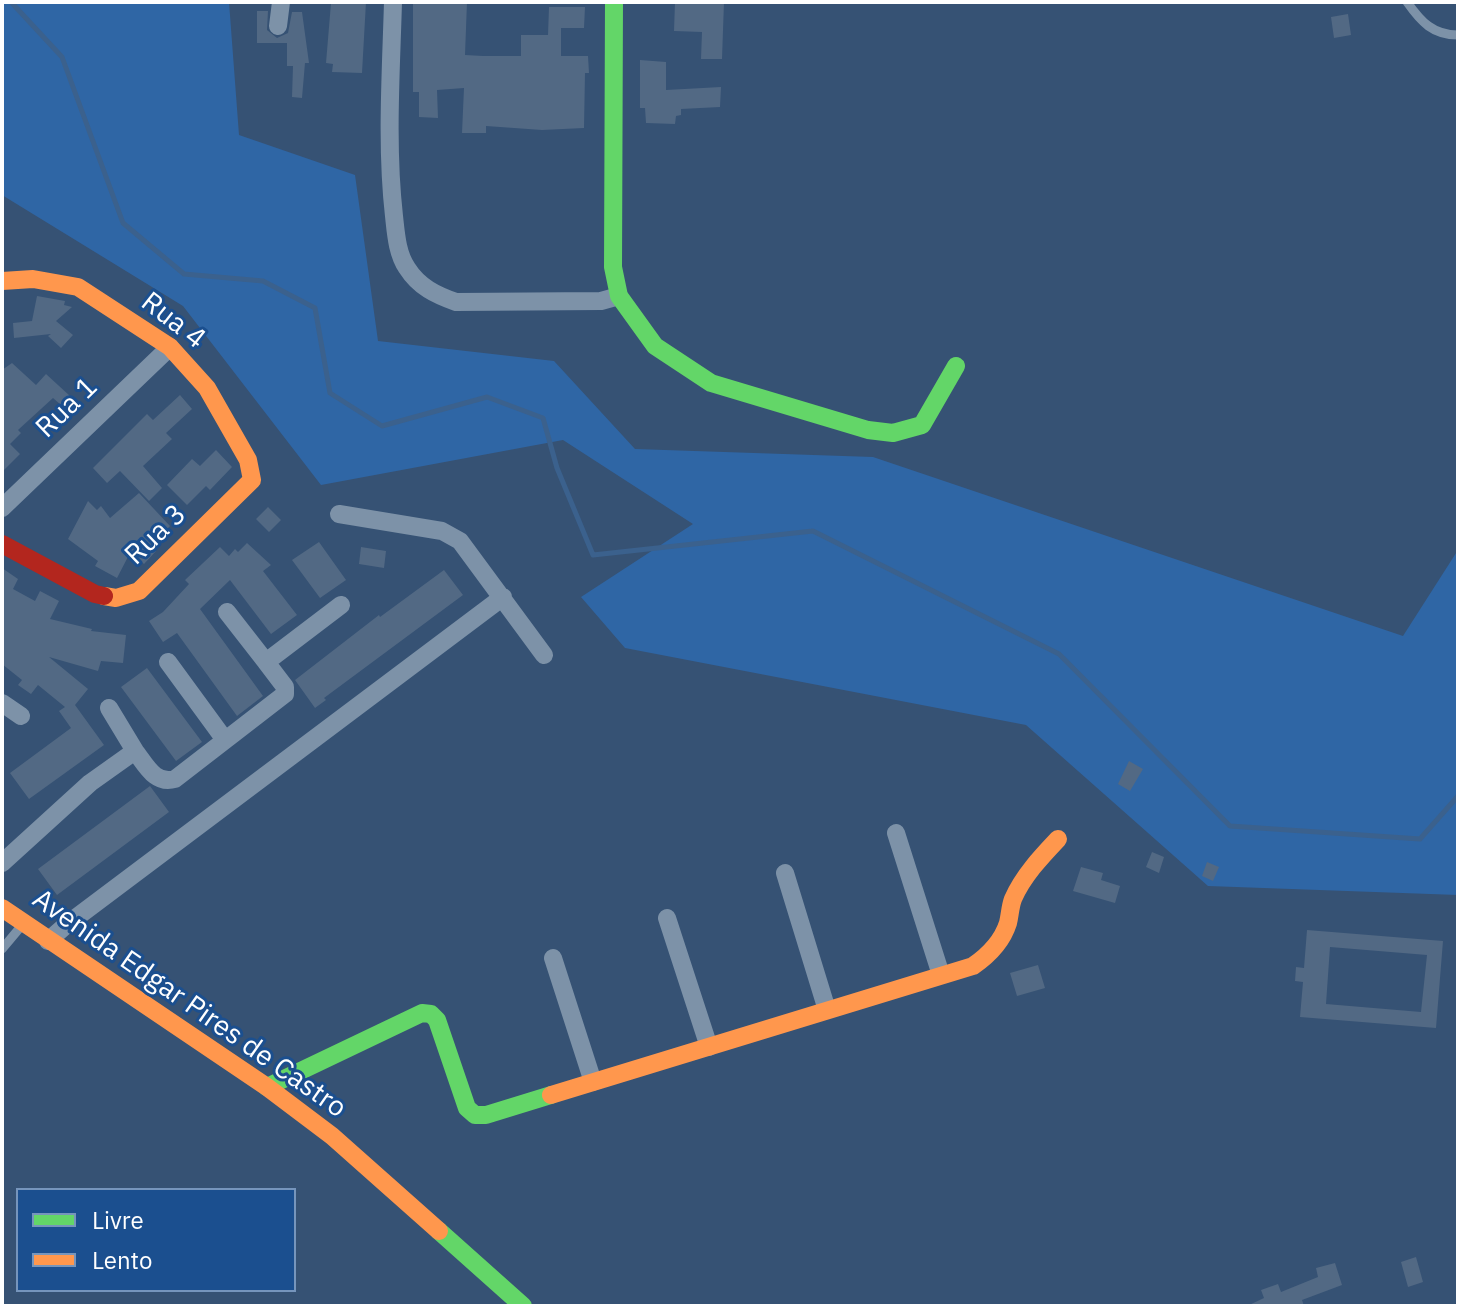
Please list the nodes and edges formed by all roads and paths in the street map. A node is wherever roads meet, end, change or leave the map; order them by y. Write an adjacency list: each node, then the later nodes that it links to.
1 (281, 2): 5 (street)
2 (393, 2): 8 (street)
3 (614, 2): 8 (street)
4 (1407, 2): 6 (lane)
5 (278, 26)
6 (1458, 35)
7 (2, 281): 9 (street, Rua 4)
8 (619, 296): 10 (street)
9 (170, 347): 11 (street, Rua 4); 12 (street, Rua 1)
10 (956, 366)
11 (252, 480): 14 (street, Rua 3)
12 (2, 508)
13 (339, 514): 15 (street)
14 (2, 544)
15 (503, 597): 18 (street); 33 (street)
16 (341, 605): 20 (street)
17 (227, 612): 20 (street)
18 (544, 655)
19 (168, 662): 24 (street)
20 (266, 662): 24 (street)
21 (2, 703): 23 (street)
22 (109, 708): 25 (street)
23 (21, 716)
24 (225, 740): 25 (street)
25 (135, 751): 28 (street)
26 (896, 833): 36 (street)
27 (1058, 839): 36 (street)
28 (2, 863)
29 (785, 873): 37 (street)
30 (2, 908): 32 (street, Avenida Edgar Pires de Castro)
31 (667, 918): 38 (street)
32 (23, 924): 33 (street, Avenida Edgar Pires de Castro); 34 (lane)
33 (48, 941): 40 (street, Avenida Edgar Pires de Castro)
34 (2, 949)
35 (553, 958): 39 (street)
36 (941, 975): 37 (street)
37 (827, 1010): 38 (street)
38 (709, 1047): 39 (street)
39 (593, 1082): 40 (street)
40 (267, 1087): 41 (street, Avenida Edgar Pires de Castro)
41 (523, 1306)

